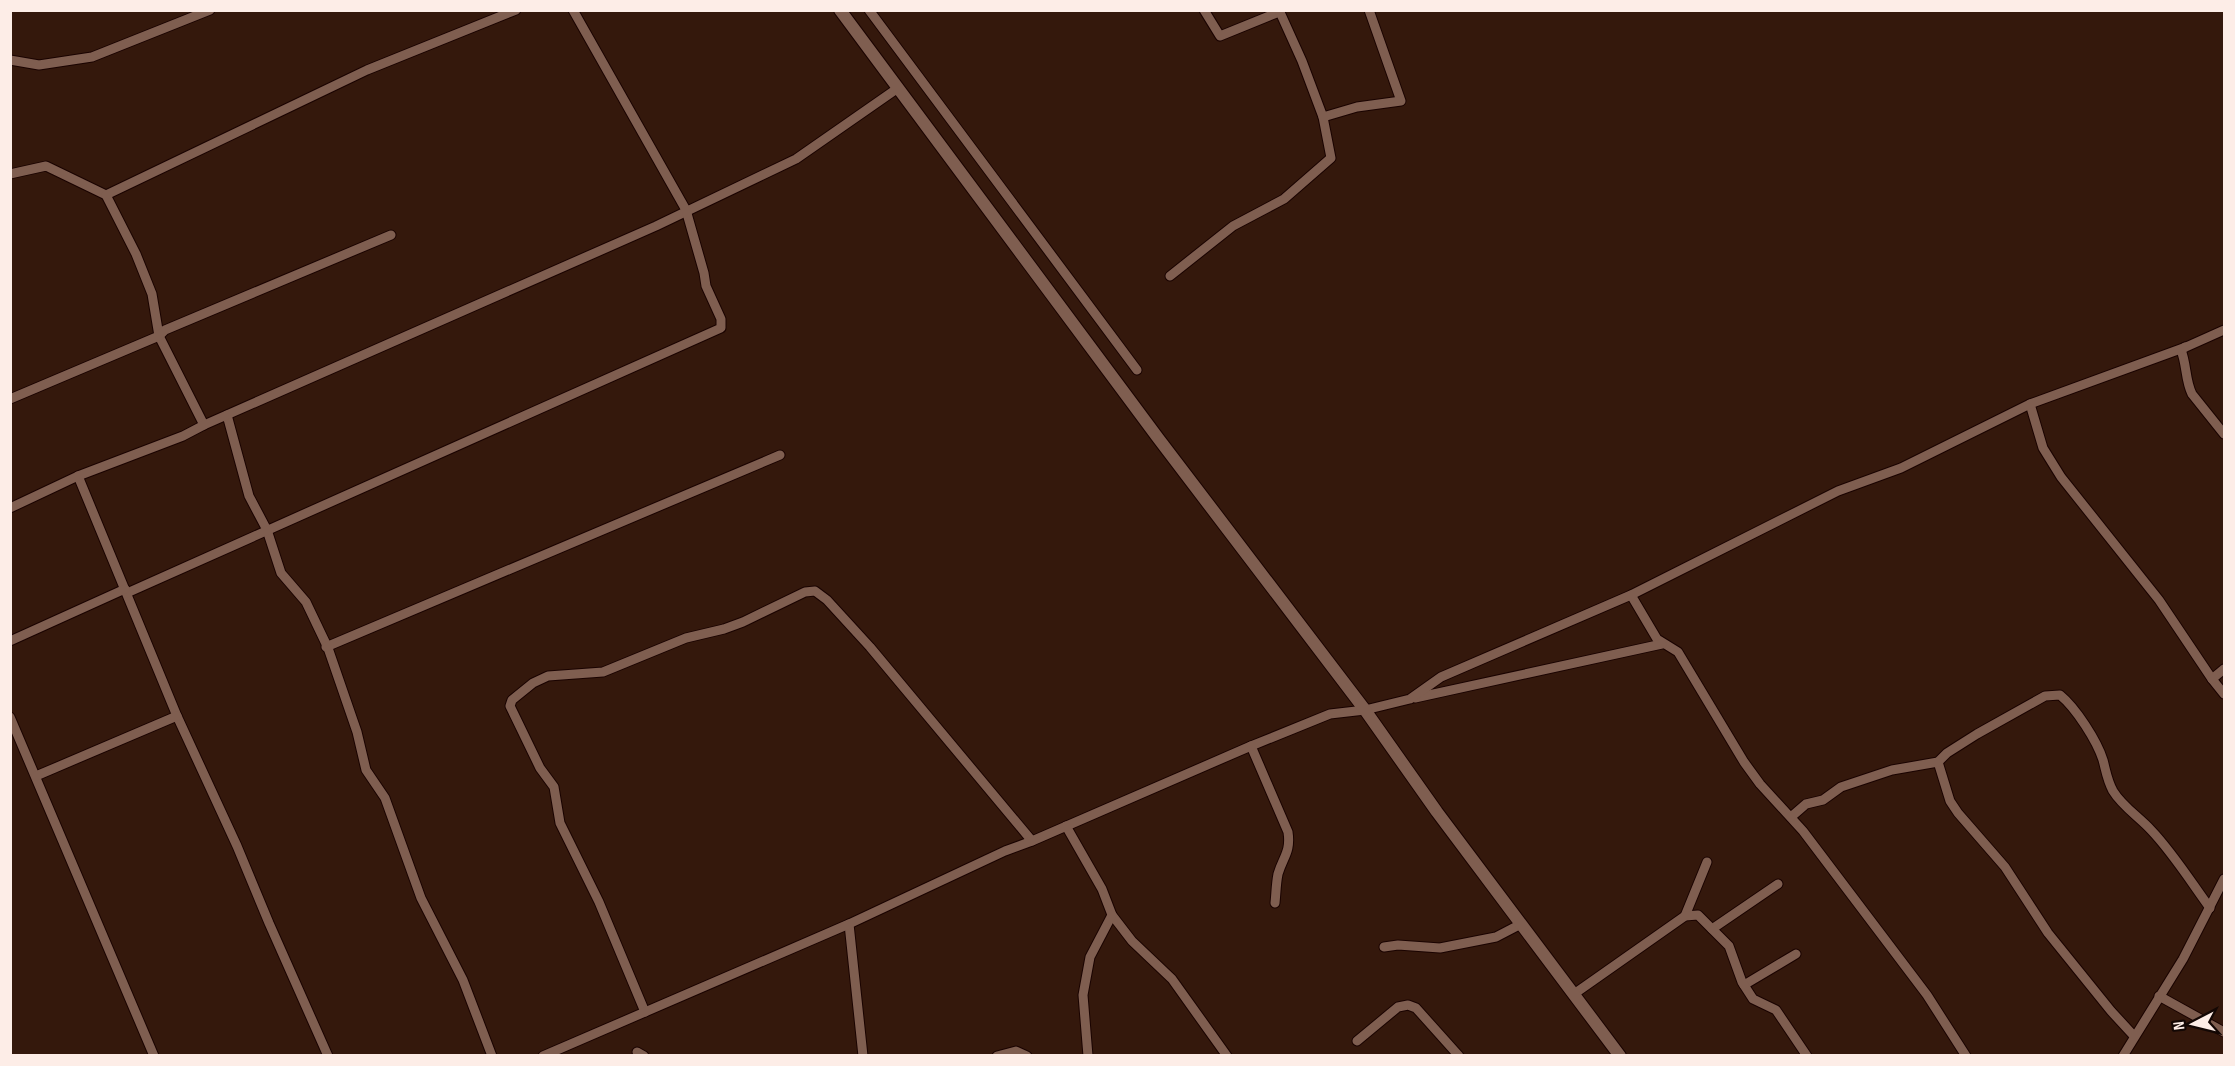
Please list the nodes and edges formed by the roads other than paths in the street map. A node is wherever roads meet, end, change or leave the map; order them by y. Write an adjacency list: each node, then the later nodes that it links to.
1 (210, 10): 9 (street)
2 (516, 10): 13 (street)
3 (573, 10): 14 (street)
4 (840, 10): 10 (street)
5 (869, 10): 20 (street)
6 (1204, 10): 8 (street)
7 (1370, 10): 11 (street)
8 (1279, 11): 11 (street)
9 (10, 60)
10 (898, 88): 14 (street); 39 (street)
11 (1323, 117): 16 (street)
12 (10, 174): 13 (street)
13 (106, 195): 18 (street)
14 (686, 210): 23 (street); 29 (street)
15 (391, 235): 18 (street)
16 (1170, 276)
17 (2224, 330): 19 (street)
18 (159, 336): 21 (street); 24 (street)
19 (2186, 347): 22 (street); 25 (street)
20 (1137, 370)
21 (10, 399)
22 (2030, 404): 31 (street); 36 (street)
23 (227, 415): 24 (street); 29 (street)
24 (204, 425): 27 (street)
25 (2224, 434)
26 (780, 455): 34 (street)
27 (78, 476): 28 (street); 30 (street)
28 (10, 508)
29 (267, 530): 30 (street); 34 (street)
30 (126, 591): 32 (street); 40 (street)
31 (1631, 595): 33 (street); 38 (street)
32 (10, 641)
33 (1662, 644): 38 (street); 45 (street)
34 (326, 646): 70 (street)
35 (2224, 669): 36 (street)
36 (2212, 679): 37 (street)
37 (2224, 694)
38 (1410, 699): 39 (street)
39 (1365, 710): 42 (street); 56 (street)
40 (177, 716): 44 (street); 69 (street)
41 (10, 717): 44 (street)
42 (1251, 746): 46 (street); 51 (street)
43 (1938, 762): 45 (street); 52 (street); 65 (street)
44 (36, 776): 68 (street)
45 (1791, 817): 79 (street)
46 (1066, 825): 47 (street); 53 (street)
47 (1032, 841): 55 (street); 63 (street)
48 (1707, 862): 54 (street)
49 (2224, 879): 52 (street)
50 (1778, 884): 57 (street)
51 (1275, 903)
52 (2210, 908): 62 (street)
53 (1112, 915): 67 (street); 75 (street)
54 (1685, 916): 57 (street); 61 (street)
55 (849, 924): 63 (street); 72 (street)
56 (1521, 924): 58 (street); 61 (street)
57 (1712, 929): 60 (street)
58 (1384, 947)
59 (1796, 954): 60 (street)
60 (1744, 986): 78 (street)
61 (1574, 994): 77 (street)
62 (2159, 996): 64 (street); 65 (street)
63 (645, 1012): 71 (street)
64 (2224, 1032)
65 (2134, 1036): 80 (street)
66 (1358, 1041): 76 (street)
67 (1221, 1053)
68 (154, 1056)
69 (328, 1056)
70 (492, 1056)
71 (543, 1056)
72 (863, 1056)
73 (997, 1056): 74 (street)
74 (1027, 1056)
75 (1088, 1056)
76 (1459, 1056)
77 (1620, 1056)
78 (1807, 1056)
79 (1966, 1056)
80 (2123, 1056)

